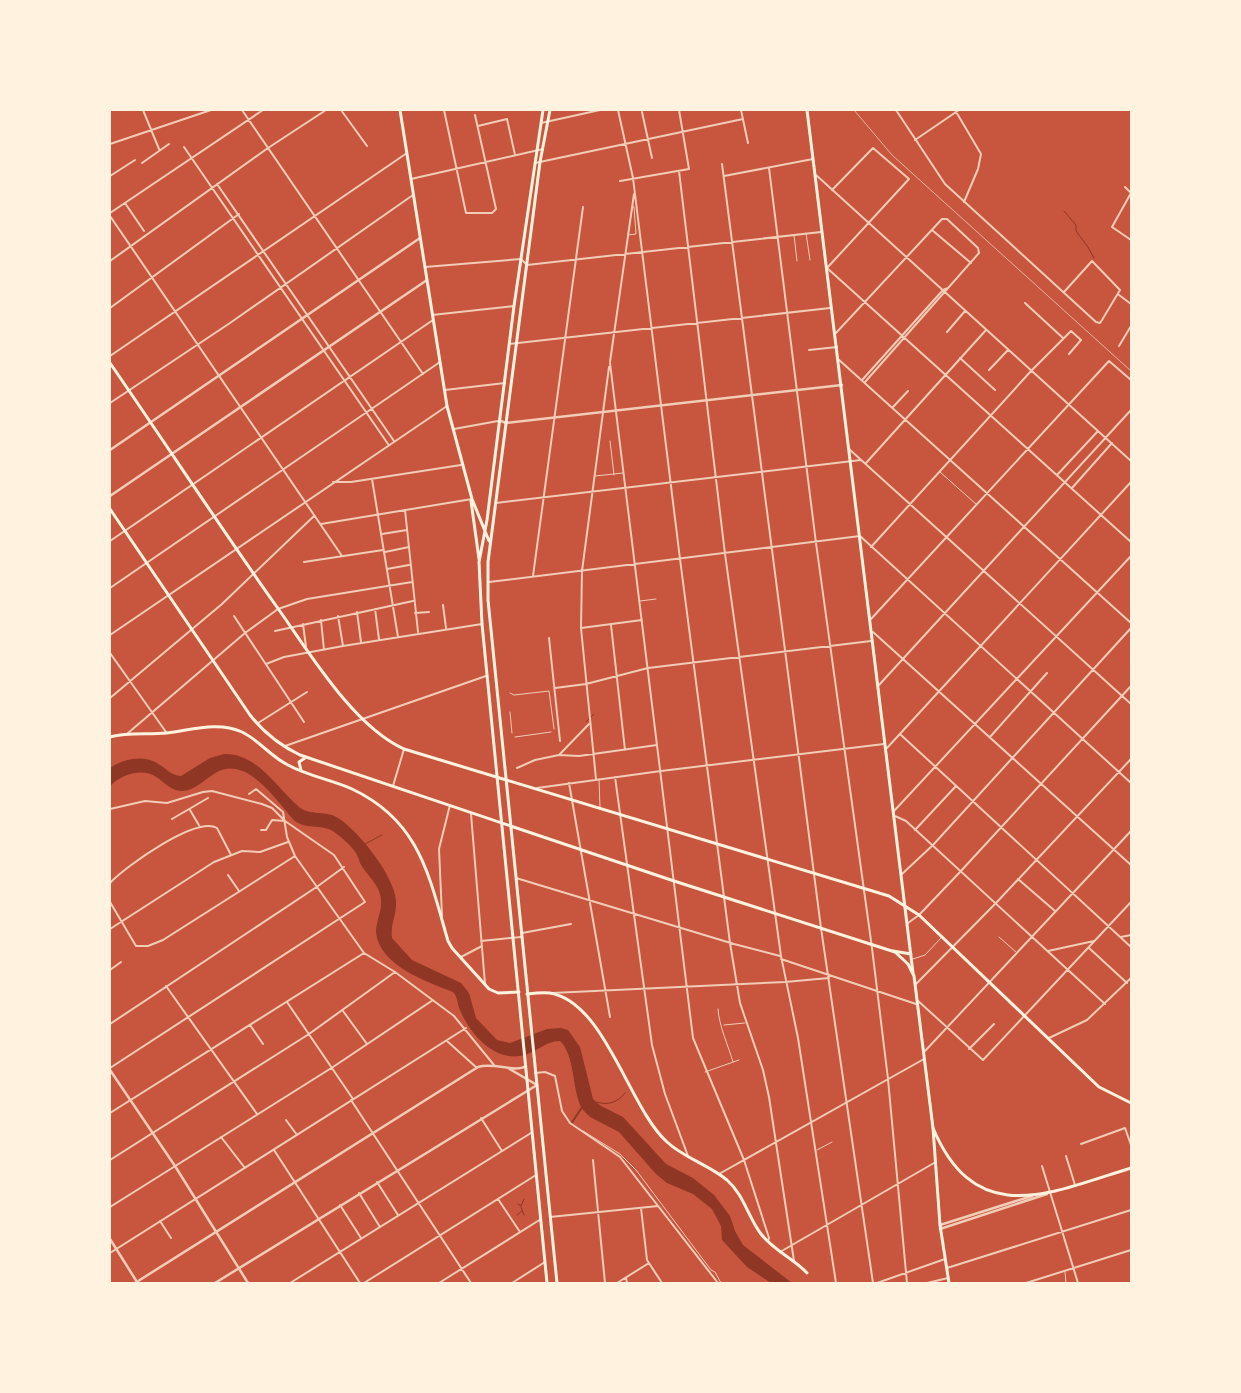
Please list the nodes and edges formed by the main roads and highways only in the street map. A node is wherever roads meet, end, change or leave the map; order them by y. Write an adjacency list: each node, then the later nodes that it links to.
1 (401, 110): 8 (main road)
2 (543, 110): 5 (main road)
3 (550, 110): 6 (main road)
4 (807, 110): 20 (main road)
5 (530, 191): 6 (main road); 10 (main road)
6 (536, 192): 11 (main road)
7 (110, 363): 16 (main road)
8 (472, 499): 10 (main road); 12 (main road)
9 (110, 509): 14 (main road)
10 (485, 529): 11 (main road); 12 (main road)
11 (490, 544): 17 (main road)
12 (479, 562): 16 (main road)
13 (110, 737): 15 (main road)
14 (308, 758): 15 (main road); 18 (main road)
15 (301, 770): 24 (main road)
16 (498, 777): 17 (main road); 18 (main road)
17 (506, 779): 19 (main road); 20 (main road)
18 (503, 823): 19 (main road); 24 (main road)
19 (511, 826): 21 (main road); 25 (main road)
20 (906, 905): 22 (main road); 26 (main road)
21 (892, 951): 22 (main road); 23 (main road)
22 (912, 957): 23 (main road)
23 (914, 976): 27 (main road)
24 (519, 992): 29 (main road)
25 (528, 994): 28 (main road); 31 (main road)
26 (1131, 1103)
27 (933, 1128): 30 (main road); 34 (main road)
28 (543, 1155): 29 (main road); 33 (main road)
29 (535, 1156): 32 (main road)
30 (1131, 1168)
31 (808, 1273)
32 (547, 1283)
33 (557, 1283)
34 (949, 1283)

